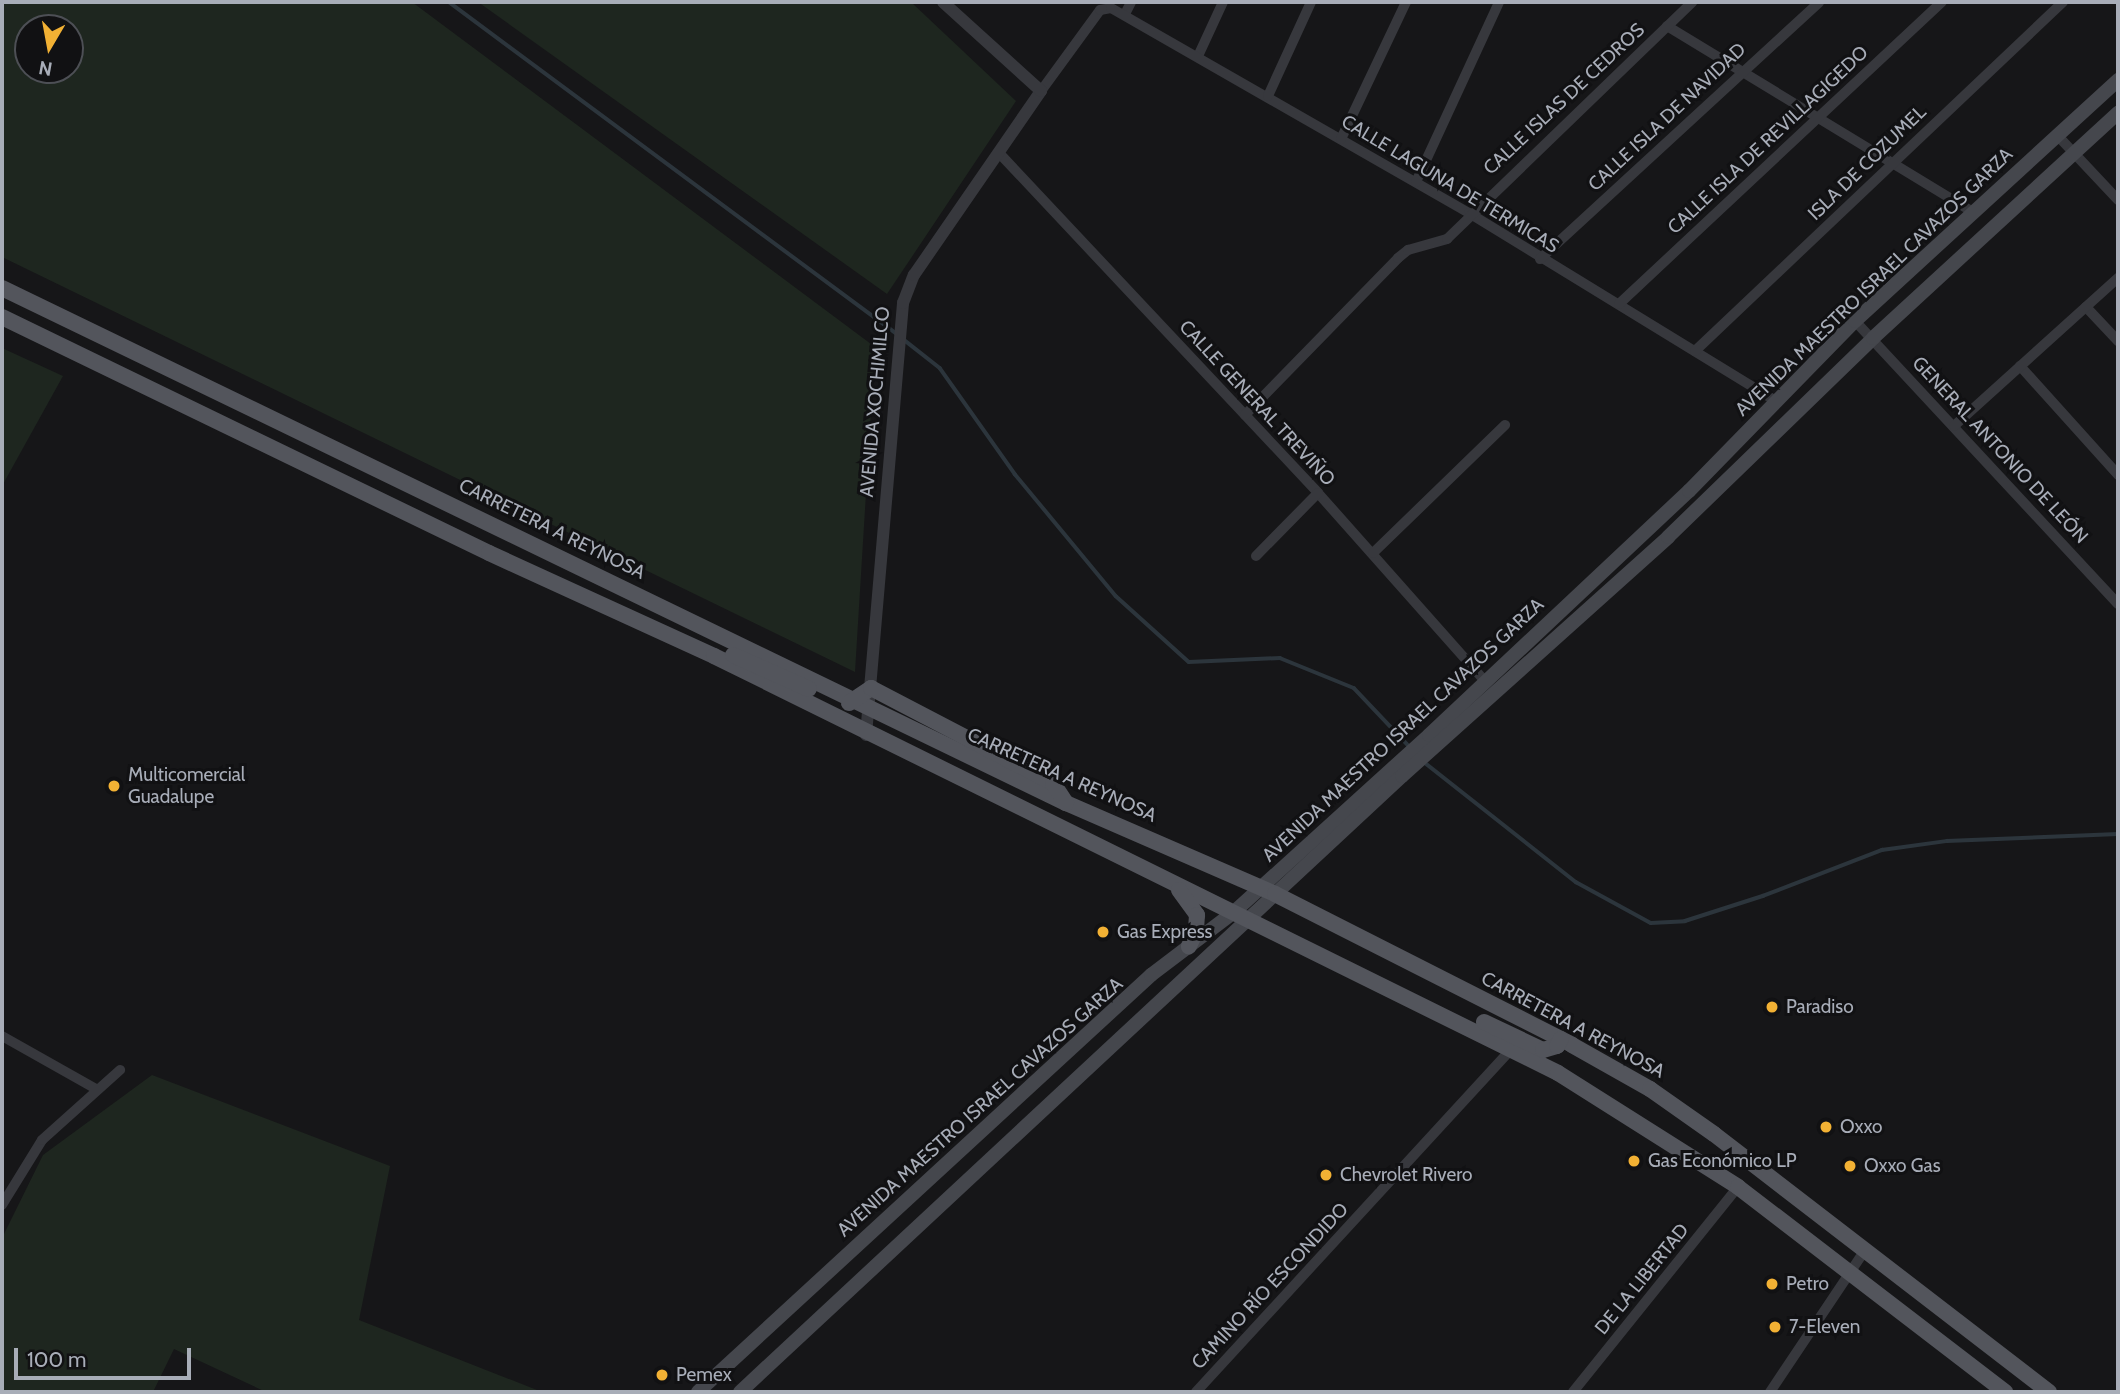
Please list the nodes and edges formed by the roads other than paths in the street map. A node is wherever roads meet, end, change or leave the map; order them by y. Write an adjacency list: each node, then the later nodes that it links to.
1 (943, 2): 17 (street)
2 (1131, 2): 12 (street)
3 (1223, 2): 14 (street)
4 (1311, 2): 18 (street)
5 (1406, 2): 22 (street)
6 (1499, 2): 26 (street)
7 (1692, 2): 13 (street, CALLE ISLAS DE CEDROS)
8 (1819, 2): 15 (street, CALLE ISLA DE NAVIDAD)
9 (1942, 2): 20 (street, CALLE ISLA DE REVILLAGIGEDO)
10 (2063, 2): 25 (street, ISLA DE COZUMEL)
11 (1102, 7): 12 (street, CALLE LAGUNA DE TERMICAS); 17 (street, AVENIDA XOCHIMILCO)
12 (1125, 15): 14 (street, CALLE LAGUNA DE TERMICAS)
13 (1667, 26): 15 (street); 29 (street, CALLE ISLAS DE CEDROS)
14 (1199, 54): 18 (street, CALLE LAGUNA DE TERMICAS)
15 (1744, 71): 20 (street); 30 (street, CALLE ISLA DE NAVIDAD)
16 (2118, 80): 21 (main road, AVENIDA MAESTRO ISRAEL CAVAZOS GARZA)
17 (1041, 91): 24 (street, AVENIDA XOCHIMILCO)
18 (1268, 96): 22 (street, CALLE LAGUNA DE TERMICAS)
19 (2118, 113): 23 (main road, AVENIDA MAESTRO ISRAEL CAVAZOS GARZA)
20 (1818, 120): 25 (street); 33 (street, CALLE ISLA DE REVILLAGIGEDO)
21 (2057, 135): 23 (street); 28 (main road, AVENIDA MAESTRO ISRAEL CAVAZOS GARZA)
22 (1341, 139): 26 (street, CALLE LAGUNA DE TERMICAS)
23 (2075, 152): 27 (street); 37 (main road, AVENIDA MAESTRO ISRAEL CAVAZOS GARZA)
24 (1000, 154): 42 (street, CALLE GENERAL TREVIÑO); 52 (street, AVENIDA XOCHIMILCO)
25 (1891, 164): 28 (street); 39 (street, ISLA DE COZUMEL)
26 (1416, 182): 29 (street, CALLE LAGUNA DE TERMICAS)
27 (2118, 200)
28 (1971, 211): 36 (main road, AVENIDA MAESTRO ISRAEL CAVAZOS GARZA)
29 (1469, 213): 30 (street, CALLE LAGUNA DE TERMICAS); 42 (street, CALLE ISLAS DE CEDROS)
30 (1540, 259): 33 (street, CALLE LAGUNA DE TERMICAS)
31 (2118, 278): 34 (street)
32 (2, 288): 53 (main road, CARRETERA A REYNOSA)
33 (1619, 304): 39 (street, CALLE LAGUNA DE TERMICAS)
34 (2086, 307): 38 (street); 40 (street)
35 (2, 317): 50 (main road)
36 (1855, 321): 37 (street, GENERAL ANTONIO DE LEÓN); 41 (main road, AVENIDA MAESTRO ISRAEL CAVAZOS GARZA)
37 (1873, 338): 44 (street, GENERAL ANTONIO DE LEÓN); 55 (main road, AVENIDA MAESTRO ISRAEL CAVAZOS GARZA)
38 (2118, 341)
39 (1695, 351): 41 (street, CALLE LAGUNA DE TERMICAS)
40 (2020, 366): 44 (street); 45 (street)
41 (1774, 400): 51 (main road, AVENIDA MAESTRO ISRAEL CAVAZOS GARZA)
42 (1245, 415): 46 (street, CALLE GENERAL TREVIÑO)
43 (1505, 425): 47 (street)
44 (1954, 426): 49 (street, GENERAL ANTONIO DE LEÓN)
45 (2118, 475)
46 (1318, 493): 47 (street, CALLE GENERAL TREVIÑO); 48 (street)
47 (1373, 554): 51 (street, CALLE GENERAL TREVIÑO)
48 (1256, 556)
49 (2117, 599)
50 (714, 656): 53 (main road); 54 (main road)
51 (1485, 681): 55 (main road, AVENIDA MAESTRO ISRAEL CAVAZOS GARZA)
52 (871, 688): 53 (main road); 57 (main road)
53 (863, 704): 54 (street); 57 (main road, CARRETERA A REYNOSA)
54 (866, 735): 58 (main road)
55 (1432, 740): 56 (main road, AVENIDA MAESTRO ISRAEL CAVAZOS GARZA)
56 (1397, 772): 59 (main road, AVENIDA MAESTRO ISRAEL CAVAZOS GARZA); 60 (main road, AVENIDA MAESTRO ISRAEL CAVAZOS GARZA)
57 (1066, 803): 59 (main road, CARRETERA A REYNOSA)
58 (1172, 884): 61 (main road); 63 (main road)
59 (1260, 887): 60 (main road, CARRETERA A REYNOSA); 61 (main road, AVENIDA MAESTRO ISRAEL CAVAZOS GARZA)
60 (1275, 894): 62 (main road, AVENIDA MAESTRO ISRAEL CAVAZOS GARZA); 66 (main road, CARRETERA A REYNOSA)
61 (1234, 912): 62 (main road); 63 (main road, AVENIDA MAESTRO ISRAEL CAVAZOS GARZA)
62 (1250, 918): 64 (main road); 75 (main road, AVENIDA MAESTRO ISRAEL CAVAZOS GARZA)
63 (1189, 946): 74 (main road, AVENIDA MAESTRO ISRAEL CAVAZOS GARZA)
64 (1315, 950): 66 (main road); 67 (main road)
65 (3, 1039): 69 (street)
66 (1561, 1039): 72 (main road, CARRETERA A REYNOSA)
67 (1511, 1048): 70 (main road); 76 (street, CAMINO RÍO ESCONDIDO)
68 (120, 1070): 69 (street)
69 (96, 1089): 71 (street)
70 (1738, 1187): 73 (main road); 77 (street, DE LA LIBERTAD)
71 (2, 1205)
72 (1865, 1250): 73 (street); 80 (main road, CARRETERA A REYNOSA)
73 (1850, 1274): 78 (street); 79 (main road)
74 (698, 1392)
75 (740, 1392)
76 (1196, 1392)
77 (1573, 1392)
78 (1770, 1392)
79 (2005, 1392)
80 (2049, 1392)

